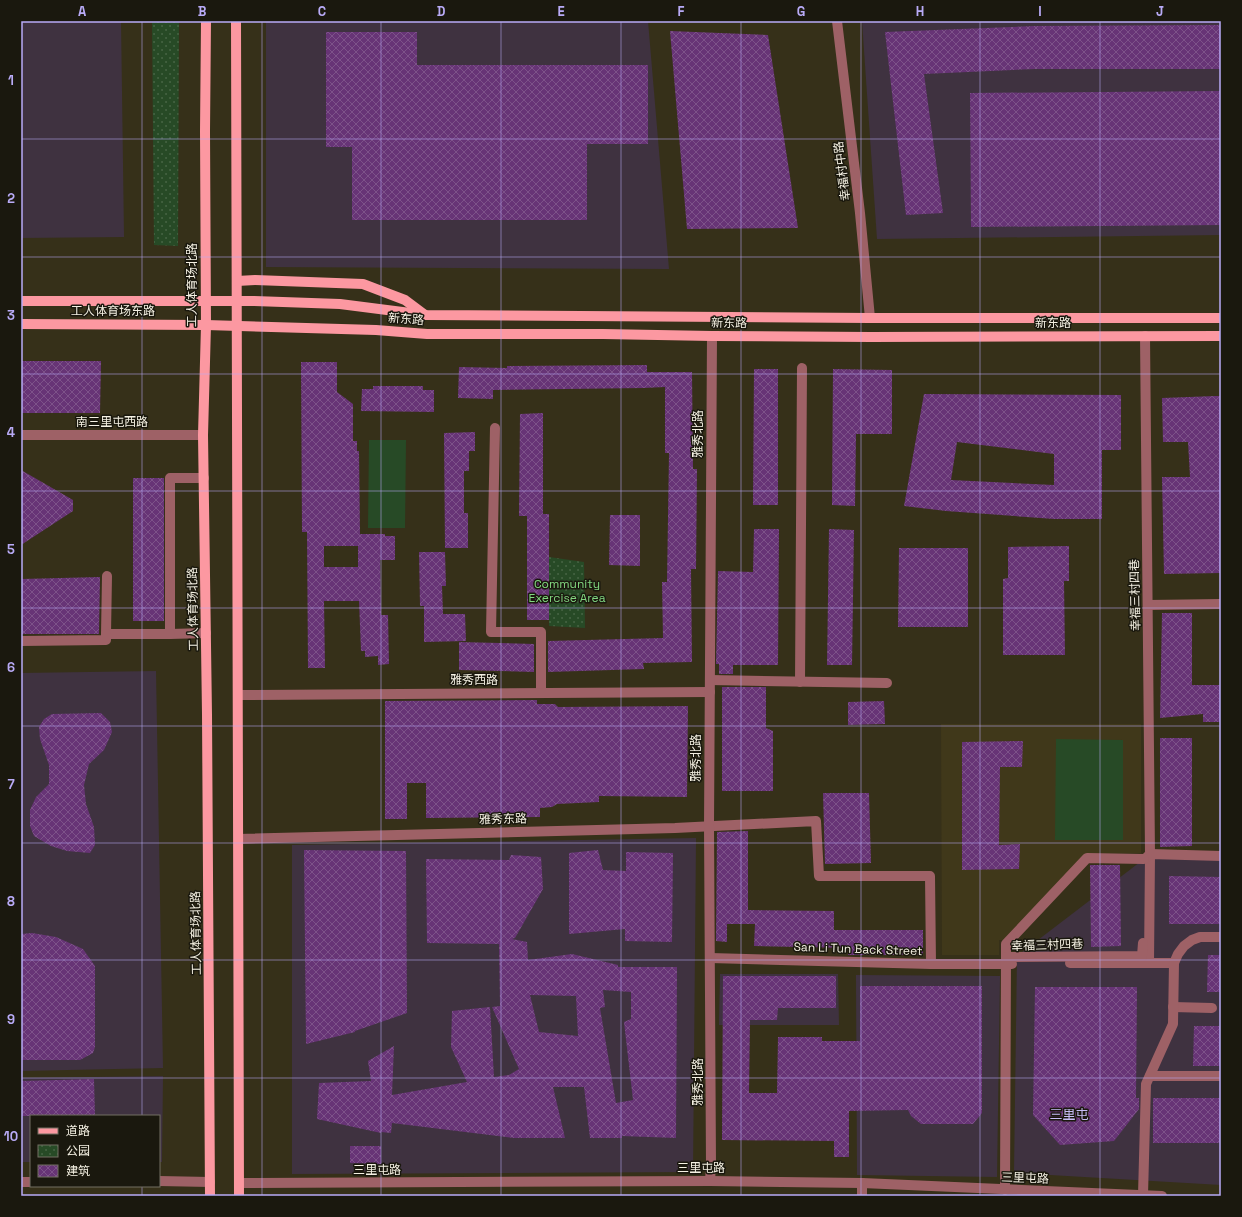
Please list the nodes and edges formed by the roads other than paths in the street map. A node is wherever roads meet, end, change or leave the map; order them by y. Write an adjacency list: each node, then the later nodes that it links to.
1 (206, 21): 6 (main road, 工人体育场北路)
2 (236, 21): 4 (main road)
3 (838, 21): 9 (street, 幸福村中路)
4 (237, 281): 7 (main road); 8 (main road, 新东路)
5 (21, 300): 6 (main road, 工人体育场东路)
6 (206, 301): 7 (main road, 工人体育场东路); 12 (main road, 工人体育场北路)
7 (237, 301): 8 (main road, 新东路); 13 (main road)
8 (426, 315): 9 (main road, 新东路)
9 (870, 318): 10 (main road, 新东路)
10 (1221, 318)
11 (21, 324): 12 (main road, 工人体育场东路)
12 (206, 325): 13 (main road, 工人体育场东路); 20 (main road, 工人体育场北路)
13 (238, 326): 14 (main road, 新东路); 34 (main road)
14 (712, 336): 15 (main road, 新东路); 29 (street, 雅秀北路)
15 (1146, 336): 16 (main road, 新东路); 24 (street, 幸福三村四巷)
16 (1221, 336)
17 (802, 368): 30 (street)
18 (495, 428): 33 (street)
19 (21, 435): 20 (street, 南三里屯西路)
20 (203, 435): 21 (main road, 工人体育场北路)
21 (204, 478): 25 (main road, 工人体育场北路); 27 (street)
22 (107, 576): 26 (street)
23 (1221, 604): 24 (street)
24 (1148, 605): 38 (street, 幸福三村四巷)
25 (206, 633): 27 (street); 51 (main road, 工人体育场北路)
26 (106, 634): 27 (street); 28 (street)
27 (170, 634)
28 (21, 641)
29 (710, 680): 30 (street); 32 (street, 雅秀北路)
30 (800, 682): 31 (street)
31 (887, 683)
32 (710, 692): 33 (street, 雅秀西路); 35 (street, 雅秀北路)
33 (541, 693): 34 (street, 雅秀西路)
34 (239, 695): 36 (main road)
35 (709, 826): 36 (street, 雅秀东路); 40 (street, 雅秀北路); 44 (street, 雅秀东路)
36 (239, 839): 52 (main road)
37 (1221, 856): 38 (street)
38 (1147, 857): 41 (street); 41 (street, 幸福三村四巷); 42 (street)
39 (1221, 937): 43 (street)
40 (710, 958): 44 (street, San Li Tun Back Street); 50 (street, 雅秀北路)
41 (1006, 960): 42 (street); 44 (street, San Li Tun Back Street); 54 (street, 幸福三村四巷)
42 (1149, 963): 43 (street)
43 (1174, 963): 45 (street)
44 (931, 964)
45 (1173, 1006): 46 (street); 47 (street)
46 (1212, 1008)
47 (1150, 1076): 48 (street); 55 (street)
48 (1221, 1076)
49 (160, 1181): 51 (street)
50 (710, 1181): 52 (street, 三里屯路); 53 (street, 三里屯路)
51 (210, 1182): 56 (main road, 工人体育场北路)
52 (239, 1183): 57 (main road)
53 (862, 1183): 54 (street, 三里屯路); 58 (street)
54 (1005, 1190): 55 (street, 三里屯路)
55 (1143, 1195): 59 (street, 三里屯路)
56 (210, 1196)
57 (239, 1196)
58 (862, 1196)
59 (1162, 1196)

